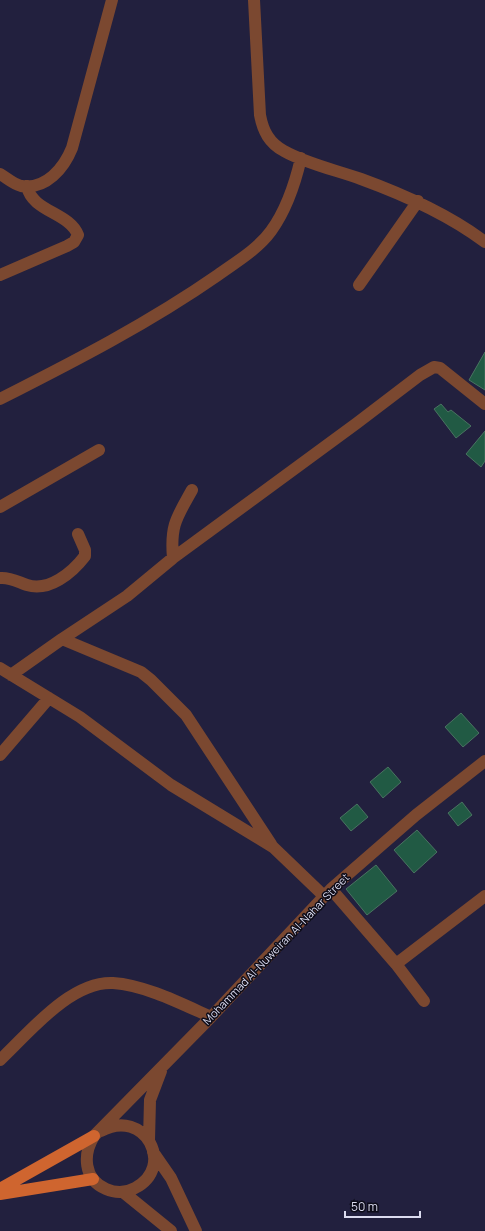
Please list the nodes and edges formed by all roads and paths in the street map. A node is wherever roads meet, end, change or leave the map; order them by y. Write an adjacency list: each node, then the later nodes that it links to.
1 (112, 0): 5 (street)
2 (254, 0): 3 (street)
3 (301, 158): 6 (street); 10 (street)
4 (0, 174): 5 (street)
5 (27, 186): 8 (street)
6 (418, 201): 7 (street); 9 (street)
7 (485, 242)
8 (0, 276)
9 (359, 285)
10 (0, 399)
11 (485, 404): 16 (street)
12 (99, 450): 14 (street)
13 (192, 490): 16 (street)
14 (0, 507)
15 (78, 534): 17 (street)
16 (173, 558): 18 (street)
17 (0, 578)
18 (62, 639): 20 (street); 24 (street)
19 (0, 668): 20 (street)
20 (11, 675): 21 (street)
21 (49, 698): 22 (street); 24 (street)
22 (0, 755)
23 (485, 761): 25 (street, Mohammad Al-Nuweiran Al-Nahar Street)
24 (273, 847): 25 (street)
25 (328, 892): 27 (street); 29 (street, Mohammad Al-Nuweiran Al-Nahar Street)
26 (485, 896): 27 (street)
27 (396, 964): 28 (street)
28 (424, 1001)
29 (211, 1017): 30 (street); 31 (street, Mohammad Al-Nuweiran Al-Nahar Street)
30 (0, 1060)
31 (164, 1065): 32 (street, Mohammad Al-Nuweiran Al-Nahar Street); 33 (street, Mohammad Al-Nuweiran Al-Nahar Street)
32 (97, 1134): 33 (street); 35 (street); 36 (main road)
33 (149, 1140): 34 (street)
34 (153, 1152): 37 (street); 40 (street)
35 (93, 1179): 37 (street); 38 (main road)
36 (0, 1189)
37 (122, 1192): 39 (street)
38 (0, 1194)
39 (171, 1231)
40 (196, 1231)

